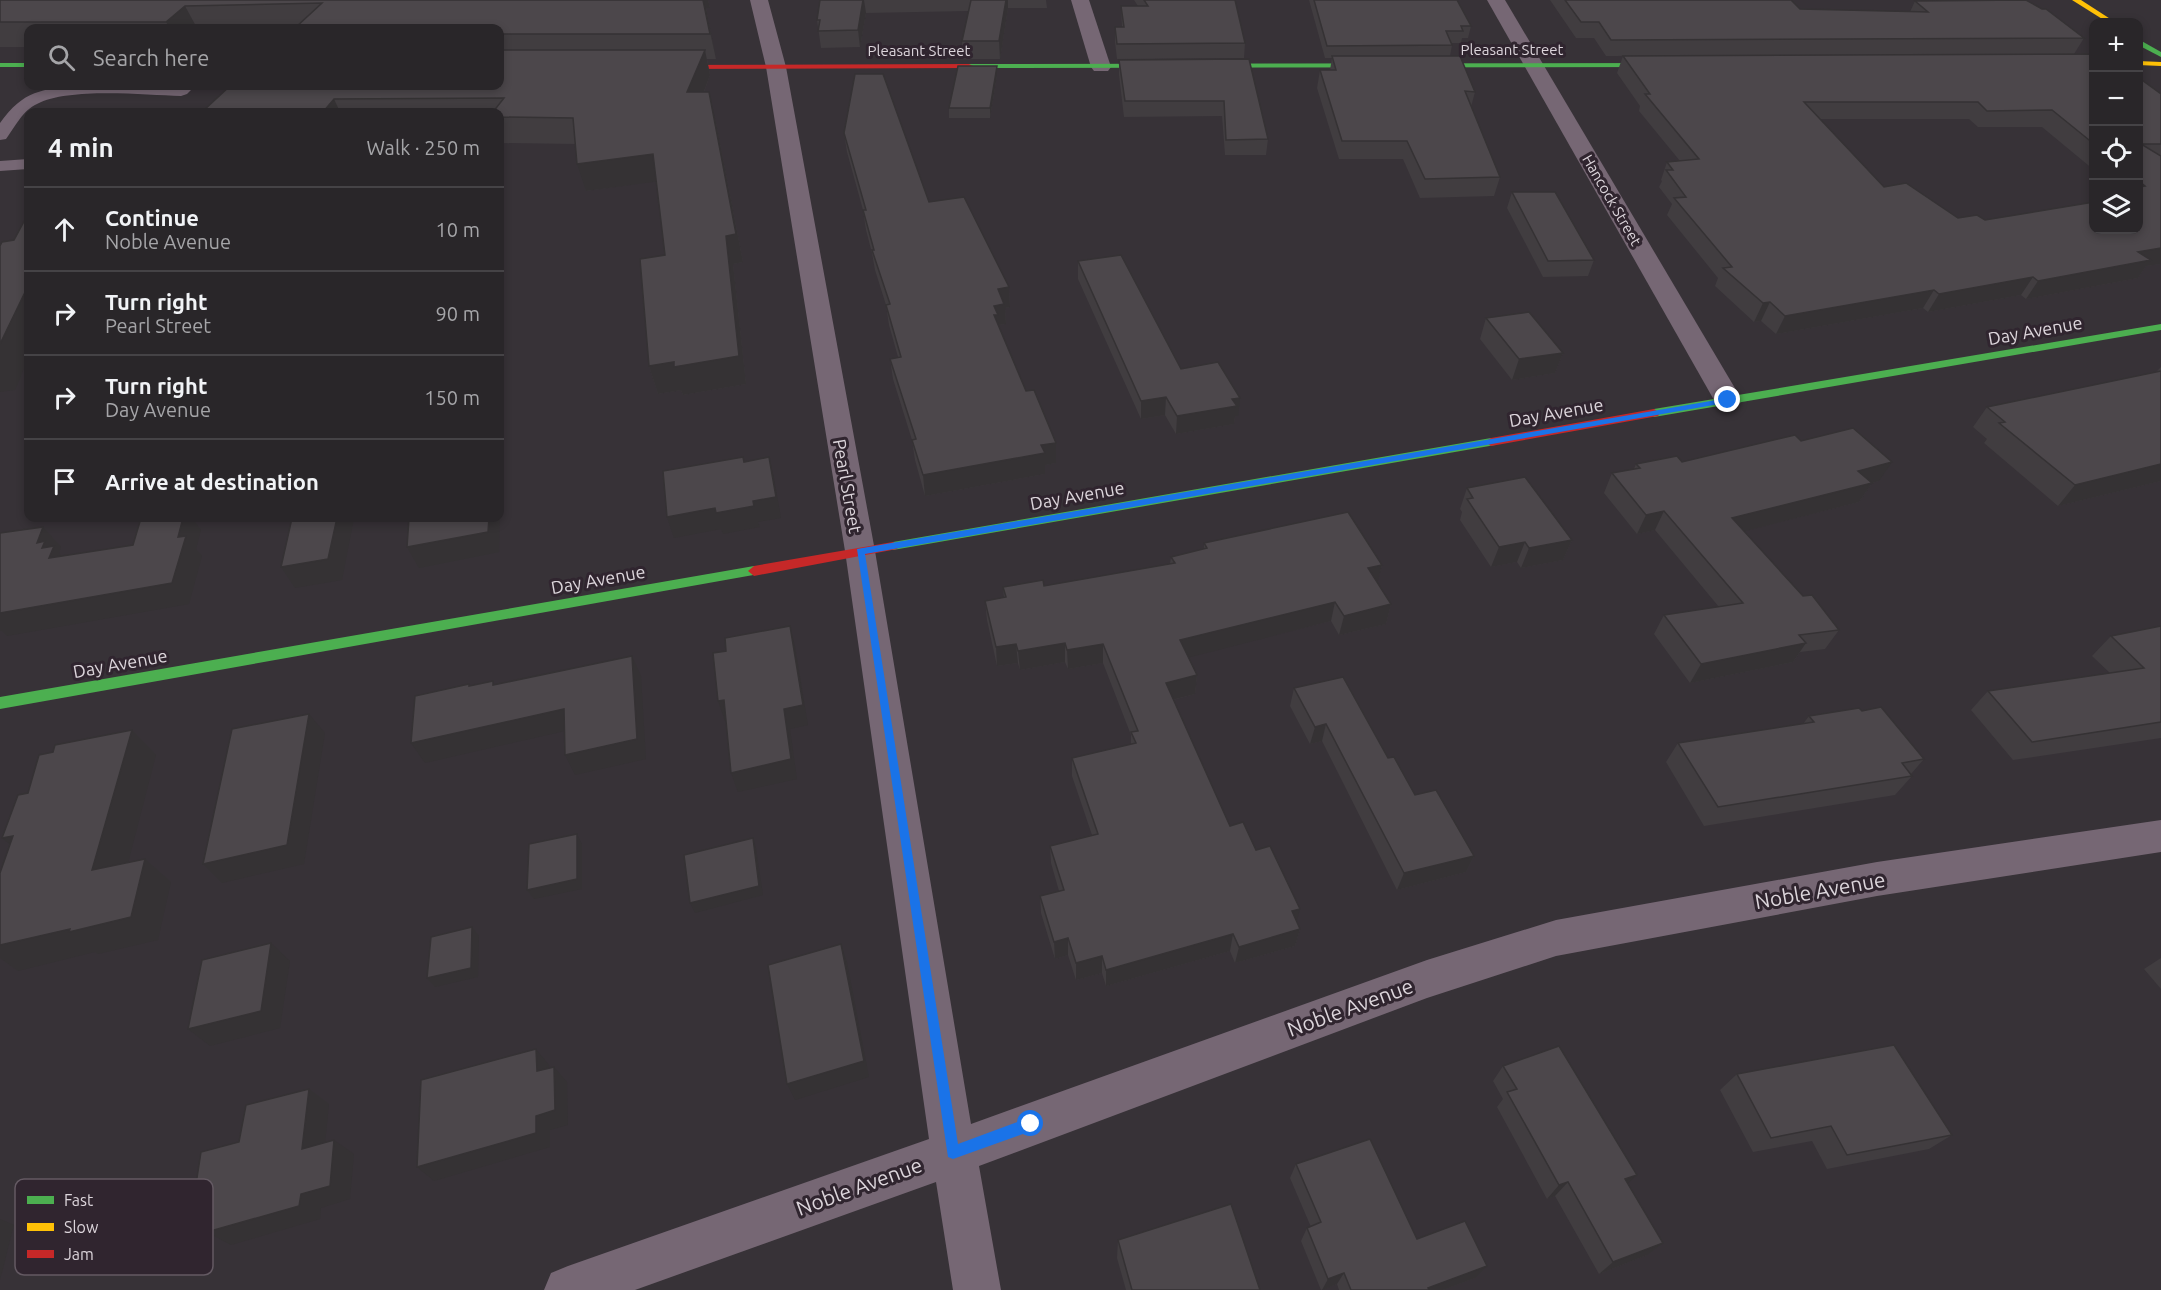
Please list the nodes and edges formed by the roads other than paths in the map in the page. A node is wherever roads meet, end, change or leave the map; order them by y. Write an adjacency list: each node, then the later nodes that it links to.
1 (759, 0): 15 (street, Pearl Street)
2 (1080, 0): 16 (street)
3 (1496, 0): 13 (street, Hancock Street)
4 (2076, 0): 5 (main road)
5 (2105, 18)
6 (2143, 43): 7 (main road)
7 (2161, 55)
8 (2143, 63): 9 (main road)
9 (2161, 64)
10 (0, 65): 11 (main road)
11 (24, 65)
12 (1678, 65): 13 (main road, Pleasant Street)
13 (1535, 66): 16 (main road, Pleasant Street); 24 (street, Hancock Street)
14 (649, 67): 15 (main road, Pleasant Street)
15 (776, 67): 16 (main road, Pleasant Street); 25 (street, Pearl Street)
16 (1101, 67)
17 (83, 90): 20 (lane)
18 (135, 90): 19 (lane)
19 (184, 94)
20 (0, 135)
21 (24, 164): 22 (lane)
22 (0, 166)
23 (2161, 327): 24 (main road, Day Avenue)
24 (1728, 400): 25 (main road, Day Avenue)
25 (860, 552): 26 (main road, Day Avenue); 28 (street, Pearl Street)
26 (0, 703)
27 (2161, 836): 28 (street, Noble Avenue)
28 (953, 1153): 29 (street, Noble Avenue); 30 (street, Pearl Street)
29 (568, 1290)
30 (977, 1290)

